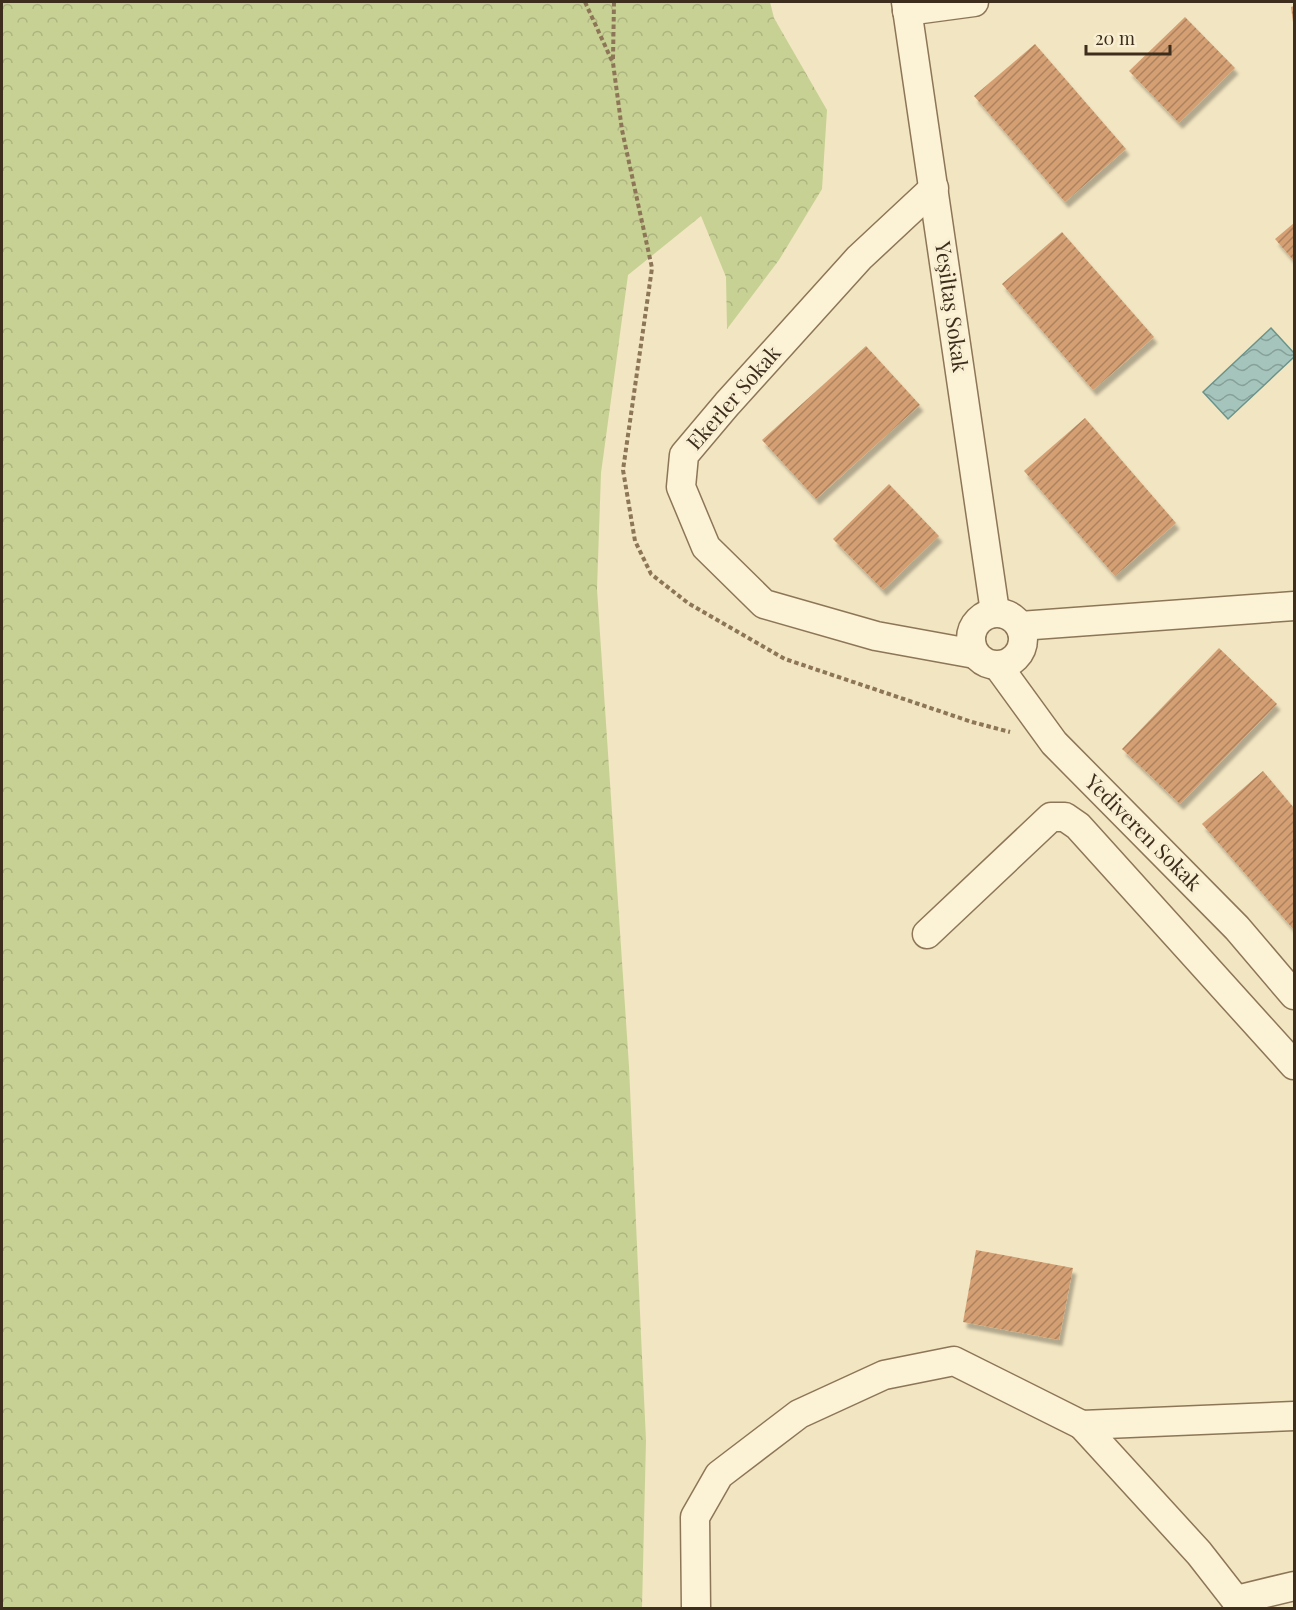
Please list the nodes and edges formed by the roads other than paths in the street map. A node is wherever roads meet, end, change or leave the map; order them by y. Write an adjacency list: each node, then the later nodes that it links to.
1 (974, 2): 2 (street)
2 (906, 6): 3 (street, Yeşiltaş Sokak)
3 (934, 188): 5 (street, Yeşiltaş Sokak); 7 (street, Ekerler Sokak)
4 (1294, 606): 6 (street)
5 (995, 612): 6 (street); 7 (street)
6 (1020, 626): 7 (street)
7 (987, 660): 9 (street, Yediveren Sokak)
8 (927, 934): 10 (street)
9 (1294, 995)
10 (1294, 1065)
11 (1294, 1416): 12 (street)
12 (1082, 1425): 14 (street); 15 (street)
13 (1294, 1586): 14 (street)
14 (1239, 1604)
15 (696, 1608)

